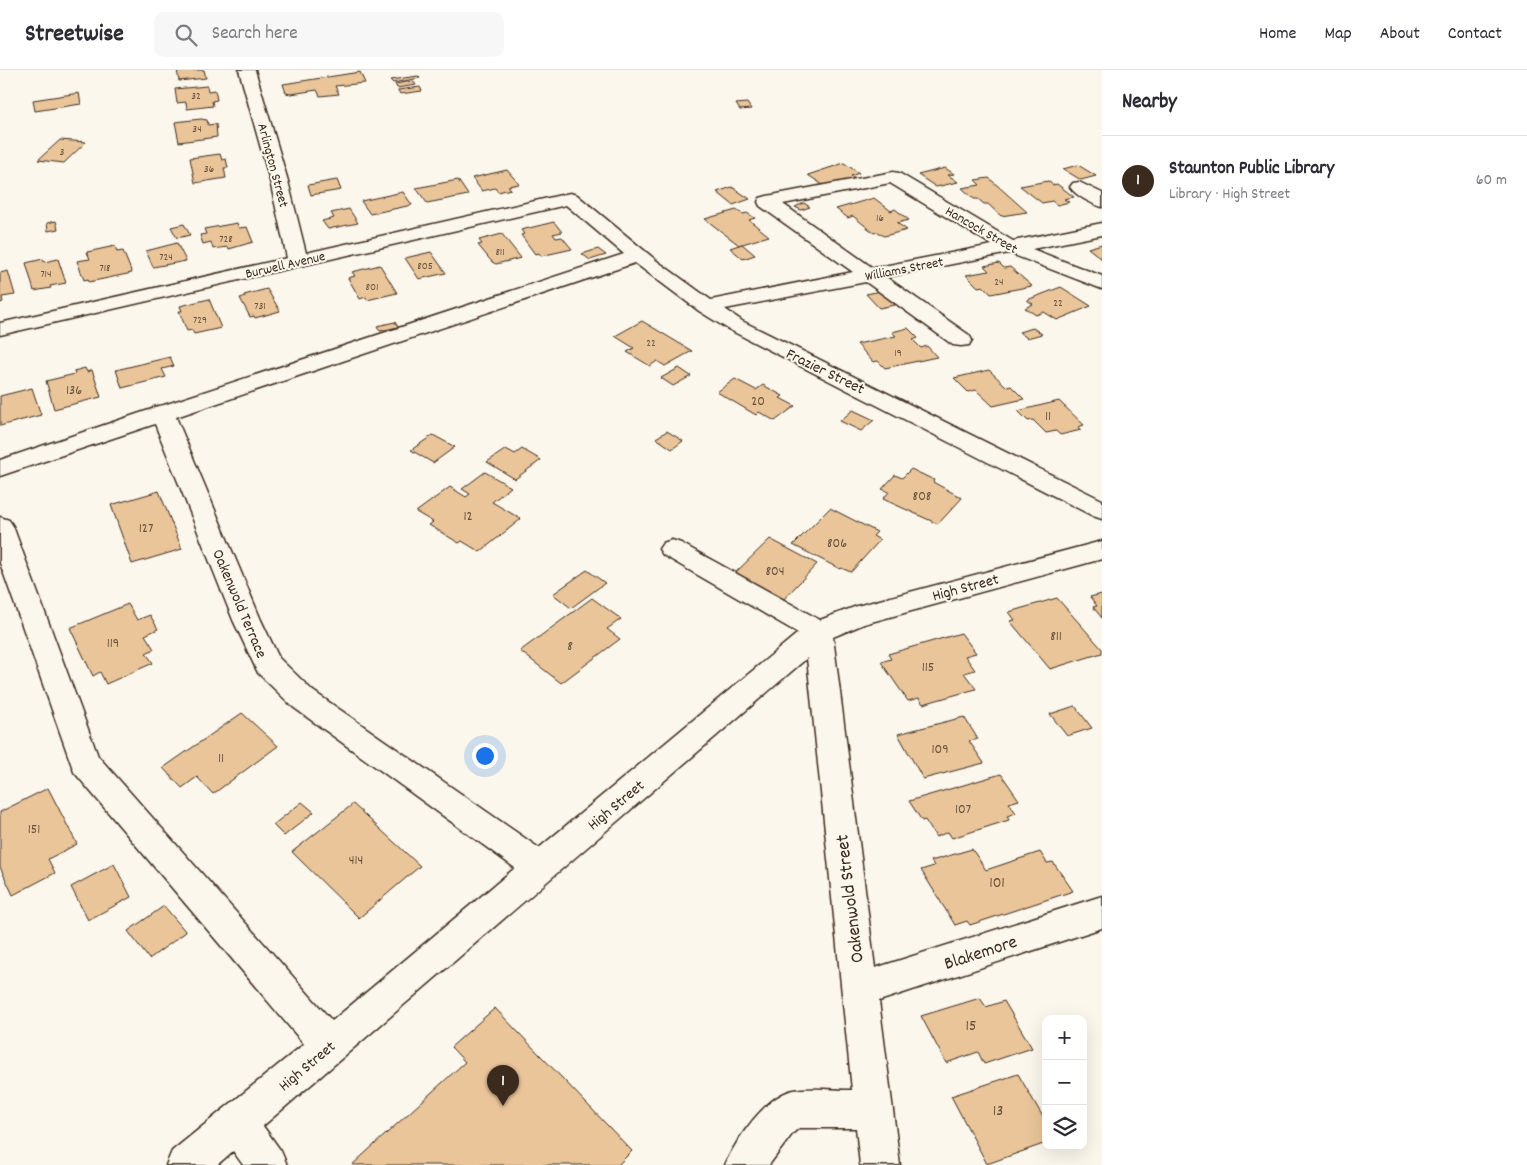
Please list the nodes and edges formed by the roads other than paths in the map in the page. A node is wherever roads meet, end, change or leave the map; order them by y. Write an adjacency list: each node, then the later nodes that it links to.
1 (247, 70): 8 (street, Arlington Street)
2 (1079, 187): 4 (street)
3 (570, 199): 7 (street, Frazier Street); 8 (street, Burwell Avenue)
4 (1102, 201)
5 (1102, 229): 6 (street, Williams Street)
6 (1010, 247): 9 (street, Williams Street); 9 (street, Hancock Street); 10 (street, Hancock Street)
7 (637, 256): 11 (street, Frazier Street); 14 (street)
8 (298, 262): 12 (street, Burwell Avenue)
9 (871, 274): 11 (street, Williams Street); 13 (street)
10 (1102, 284)
11 (706, 307): 16 (street, Frazier Street)
12 (0, 329)
13 (961, 340)
14 (162, 412): 15 (street); 21 (street, Oakenwold Terrace)
15 (0, 468)
16 (1102, 510)
17 (0, 526): 24 (street)
18 (672, 549): 20 (street)
19 (1102, 550): 20 (street, High Street)
20 (818, 632): 21 (street, High Street); 23 (street, Oakenwold Street)
21 (540, 867): 24 (street, High Street)
22 (1102, 912): 23 (street, Blakemore)
23 (859, 990): 25 (street, Oakenwold Street)
24 (330, 1046): 26 (street, High Street)
25 (873, 1109): 29 (street); 30 (street, Oakenwold Street)
26 (238, 1123): 27 (street, High Street); 28 (street)
27 (186, 1165)
28 (267, 1165)
29 (745, 1165)
30 (880, 1165)

